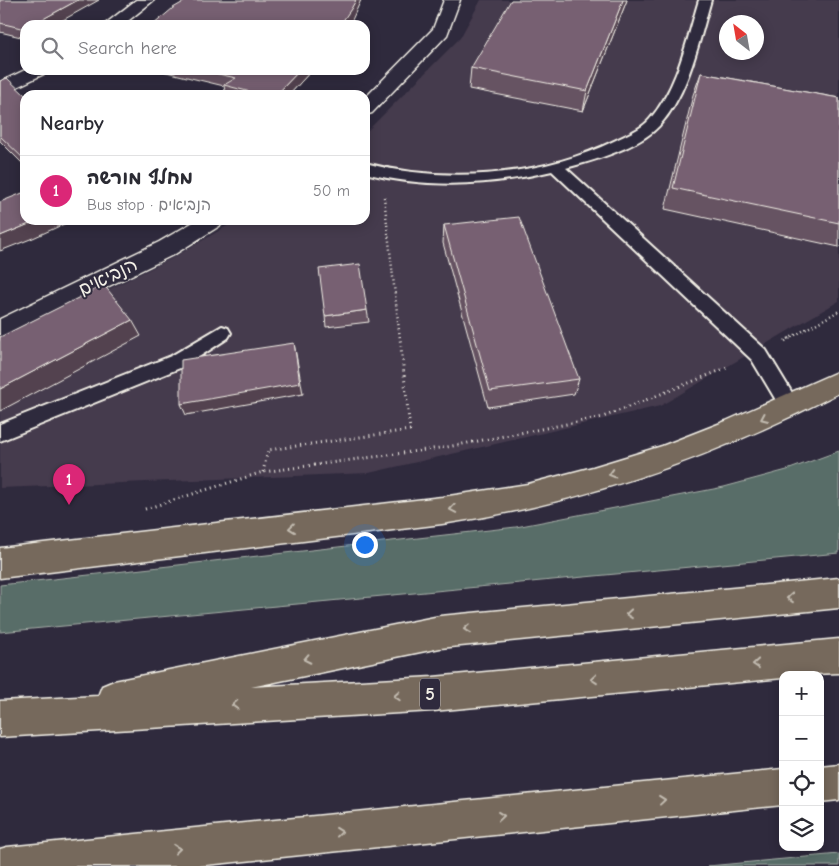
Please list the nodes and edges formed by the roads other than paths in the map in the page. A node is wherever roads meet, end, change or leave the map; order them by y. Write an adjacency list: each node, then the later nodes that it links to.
1 (146, 0): 4 (street)
2 (452, 0): 7 (street)
3 (705, 0): 8 (lane)
4 (119, 20)
5 (28, 75): 6 (street)
6 (0, 89)
7 (370, 104)
8 (555, 166): 9 (lane); 14 (lane)
9 (370, 170)
10 (204, 225): 11 (street, הנביאים)
11 (0, 330)
12 (222, 333): 15 (lane)
13 (839, 381): 14 (highway)
14 (790, 406): 16 (highway, one-way to 16)
15 (0, 432)
16 (0, 563)
17 (839, 593): 19 (highway, one-way to 19)
18 (839, 656): 19 (highway, 5, one-way to 19)
19 (10, 718)
20 (839, 782): 21 (highway)
21 (824, 784)
22 (779, 787): 23 (highway, one-way to 22)
23 (7, 866)

